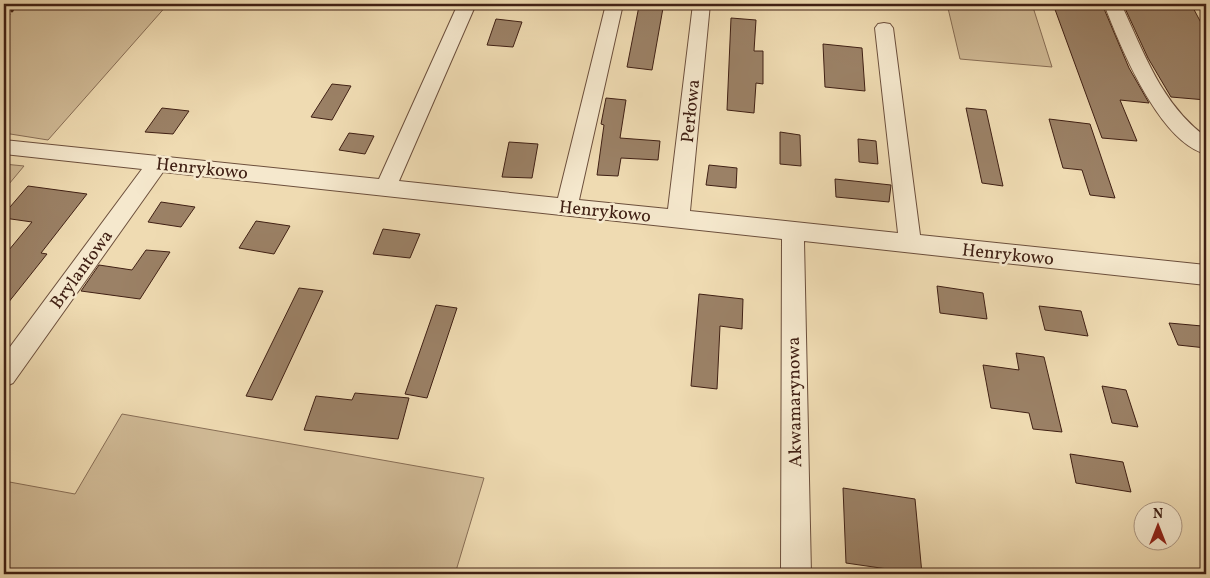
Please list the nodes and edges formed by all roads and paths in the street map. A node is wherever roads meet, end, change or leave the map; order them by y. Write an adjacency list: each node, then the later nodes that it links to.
1 (19, 4): 6 (path)
2 (466, 4): 11 (street)
3 (615, 4): 12 (street)
4 (702, 4): 13 (street, Perłowa)
5 (1112, 4): 9 (street)
6 (4, 19)
7 (884, 28): 15 (street)
8 (4, 146): 10 (street, Henrykowo)
9 (1206, 146)
10 (158, 163): 11 (street, Henrykowo); 17 (street, Brylantowa)
11 (386, 187): 12 (street, Henrykowo)
12 (566, 206): 13 (street, Henrykowo)
13 (678, 218): 14 (street, Henrykowo)
14 (793, 230): 15 (street, Henrykowo); 18 (street, Akwamarynowa)
15 (910, 243): 16 (street, Henrykowo)
16 (1206, 275)
17 (4, 375)
18 (796, 574)

